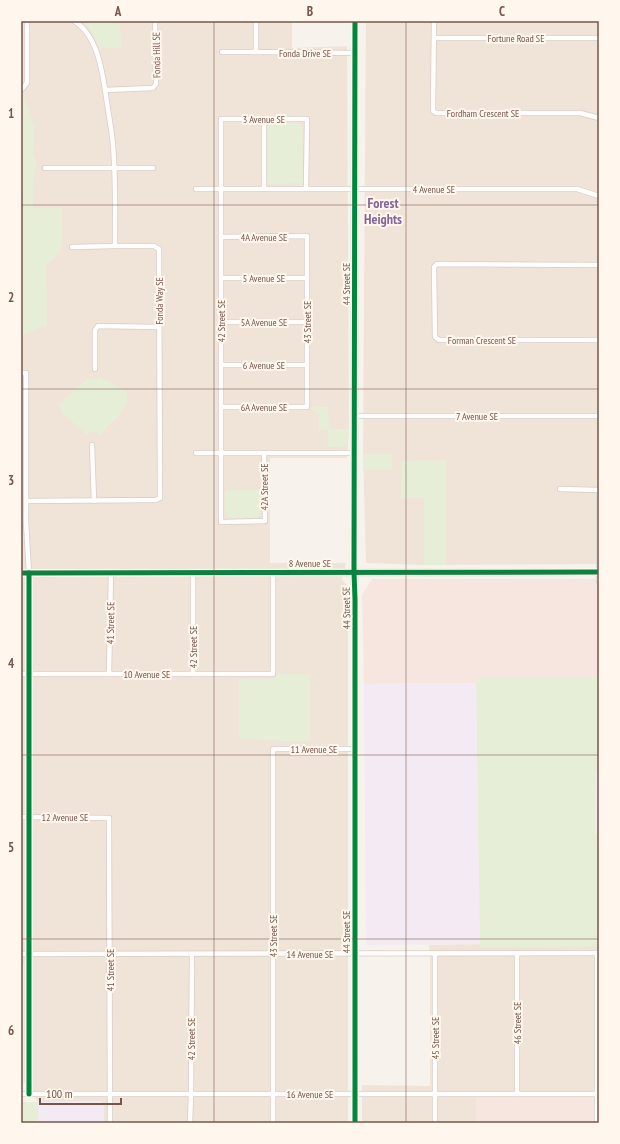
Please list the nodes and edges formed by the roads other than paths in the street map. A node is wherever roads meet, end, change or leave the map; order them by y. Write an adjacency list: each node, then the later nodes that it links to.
1 (27, 21): 12 (street)
2 (74, 21): 13 (street)
3 (155, 21): 13 (street, Fonda Hill SE)
4 (256, 21): 10 (street)
5 (356, 21): 11 (street, 44 Street SE)
6 (434, 21): 7 (street, Fordham Crescent SE)
7 (434, 38): 8 (street, Fortune Road SE); 14 (street, Fordham Crescent SE)
8 (599, 38)
9 (222, 52): 10 (street, Fonda Drive SE)
10 (256, 52): 11 (street, Fonda Drive SE)
11 (355, 53): 24 (street, 44 Street SE)
12 (21, 90)
13 (105, 90): 19 (street)
14 (599, 118)
15 (264, 119): 16 (street, 3 Avenue SE); 22 (street); 23 (street, 3 Avenue SE)
16 (221, 120): 21 (street, 42 Street SE)
17 (45, 168): 19 (street)
18 (152, 168): 19 (street)
19 (115, 169): 28 (street)
20 (196, 189): 21 (street, 4 Avenue SE)
21 (221, 189): 22 (street, 4 Avenue SE); 27 (street, 42 Street SE)
22 (264, 189): 23 (street, 4 Avenue SE)
23 (306, 189): 24 (street, 4 Avenue SE)
24 (355, 189): 25 (street, 4 Avenue SE); 43 (street, 44 Street SE)
25 (599, 196)
26 (307, 236): 27 (street, 4A Avenue SE); 32 (street, 43 Street SE)
27 (221, 237): 31 (street, 42 Street SE)
28 (115, 246): 29 (street); 35 (street, Fonda Way SE)
29 (72, 247)
30 (599, 265): 36 (street, Forman Crescent SE)
31 (221, 278): 32 (street, 5 Avenue SE); 33 (street, 42 Street SE)
32 (307, 278): 34 (street, 43 Street SE)
33 (221, 322): 34 (street, 5A Avenue SE); 37 (street, 42 Street SE)
34 (307, 322): 38 (street, 43 Street SE)
35 (159, 327): 39 (street); 55 (street, Fonda Way SE)
36 (599, 340)
37 (221, 365): 38 (street, 6 Avenue SE); 41 (street, 42 Street SE)
38 (307, 365): 42 (street, 43 Street SE)
39 (95, 369)
40 (23, 373): 45 (street)
41 (221, 407): 42 (street, 6A Avenue SE); 48 (street, 42 Street SE)
42 (307, 407)
43 (355, 416): 44 (street, 7 Avenue SE); 50 (street, 44 Street SE)
44 (599, 416)
45 (24, 439): 54 (street)
46 (92, 445): 55 (street)
47 (196, 453): 48 (street)
48 (220, 453): 49 (street); 56 (street, 42 Street SE)
49 (264, 453): 50 (street); 56 (street, 42A Street SE)
50 (355, 453): 60 (street, 44 Street SE)
51 (560, 489): 52 (street)
52 (599, 490)
53 (599, 494): 61 (street)
54 (26, 501): 55 (street, Fonda Way SE); 63 (street)
55 (94, 501)
56 (221, 522)
57 (111, 572): 58 (street, 8 Avenue SE); 63 (street, 8 Avenue SE); 67 (street, 41 Street SE)
58 (193, 572): 59 (street, 8 Avenue SE); 68 (street, 42 Street SE)
59 (273, 572): 60 (street, 8 Avenue SE); 68 (street, 10 Avenue SE)
60 (354, 572): 61 (street, 8 Avenue SE); 70 (street, 44 Street SE)
61 (599, 572): 64 (street)
62 (21, 573): 63 (street, 8 Avenue SE)
63 (29, 573): 66 (street)
64 (599, 581)
65 (21, 674): 66 (street, 10 Avenue SE)
66 (30, 674): 67 (street, 10 Avenue SE); 72 (street)
67 (109, 674): 68 (street, 10 Avenue SE)
68 (193, 674)
69 (273, 750): 70 (street, 11 Avenue SE); 80 (street, 43 Street SE)
70 (355, 750): 81 (street, 44 Street SE)
71 (21, 817): 72 (street, 12 Avenue SE)
72 (29, 817): 73 (street, 12 Avenue SE); 77 (street)
73 (109, 818): 78 (street, 41 Street SE)
74 (517, 953): 75 (street, 14 Avenue SE); 82 (street, 14 Avenue SE); 90 (street, 46 Street SE)
75 (598, 953): 91 (street)
76 (21, 954): 77 (street, 14 Avenue SE)
77 (30, 954): 78 (street, 14 Avenue SE); 84 (street)
78 (110, 954): 79 (street, 14 Avenue SE); 85 (street, 41 Street SE)
79 (192, 954): 80 (street, 14 Avenue SE); 86 (street, 42 Street SE)
80 (273, 954): 81 (street, 14 Avenue SE); 87 (street, 43 Street SE)
81 (355, 954): 82 (street, 14 Avenue SE); 88 (street, 44 Street SE)
82 (435, 954): 89 (street, 45 Street SE)
83 (21, 1094): 84 (street, 16 Avenue SE)
84 (29, 1094): 85 (street, 16 Avenue SE)
85 (110, 1094): 86 (street, 16 Avenue SE); 92 (street, 41 Street SE)
86 (191, 1094): 87 (street, 16 Avenue SE); 93 (street, 42 Street SE)
87 (273, 1094): 88 (street, 16 Avenue SE); 94 (street, 43 Street SE)
88 (355, 1094): 89 (street, 16 Avenue SE); 95 (street, 44 Street SE)
89 (435, 1094): 90 (street, 16 Avenue SE); 96 (street, 45 Street SE)
90 (517, 1094): 91 (street, 16 Avenue SE)
91 (598, 1094): 97 (street)
92 (110, 1123)
93 (190, 1123)
94 (273, 1123)
95 (355, 1123)
96 (435, 1123)
97 (596, 1123)

